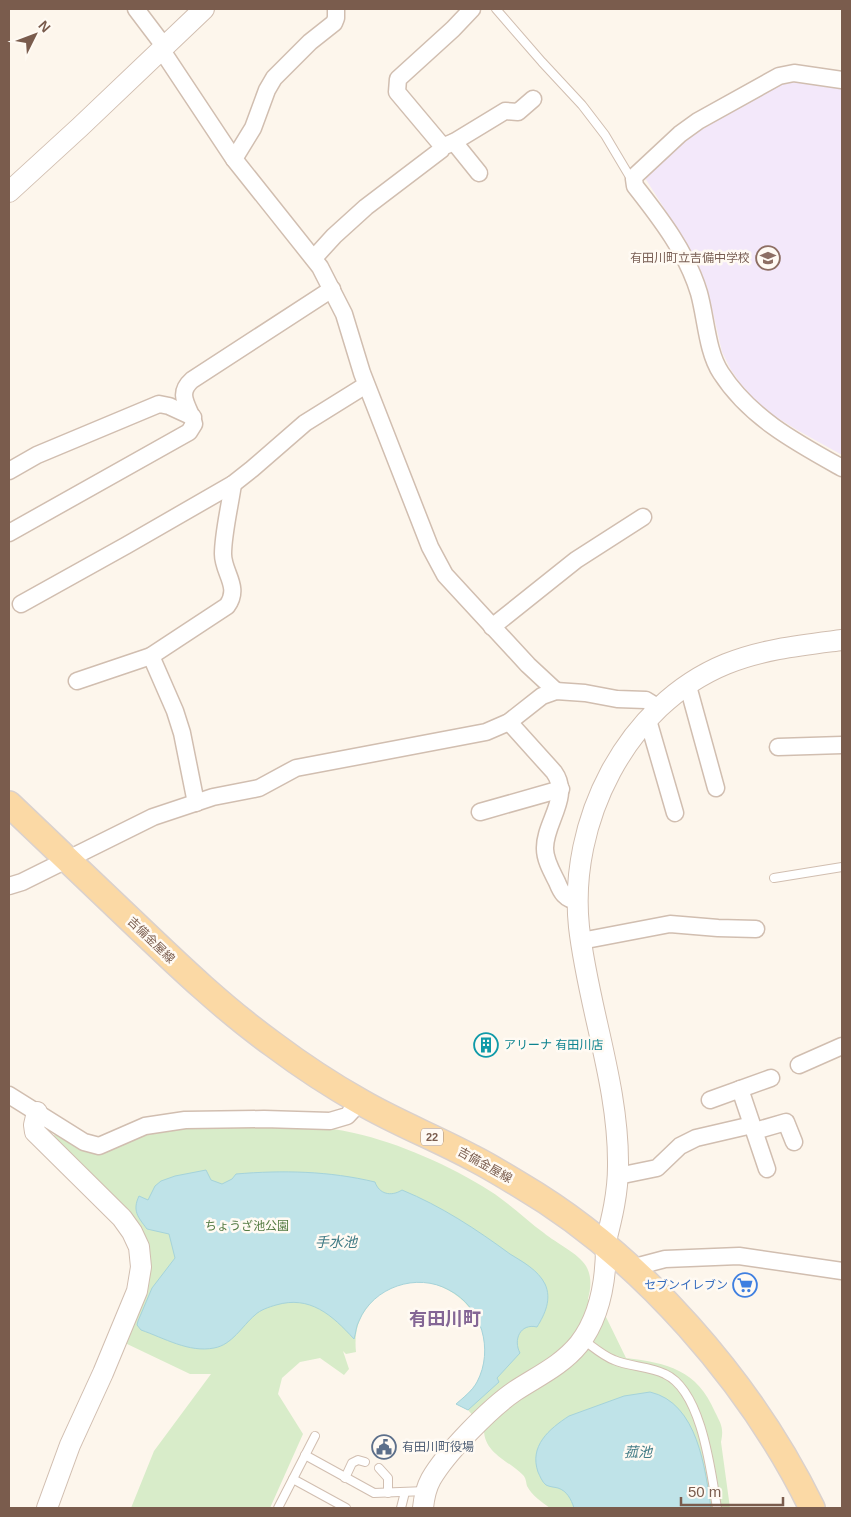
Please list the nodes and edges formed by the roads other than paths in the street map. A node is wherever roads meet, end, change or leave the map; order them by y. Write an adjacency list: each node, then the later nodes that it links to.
1 (136, 9): 6 (street)
2 (204, 9): 6 (street)
3 (336, 9): 10 (street)
4 (472, 9): 9 (street)
5 (496, 9): 12 (lane)
6 (162, 48): 10 (street); 13 (street)
7 (842, 80): 12 (street)
8 (533, 99): 9 (street)
9 (448, 144): 11 (street); 14 (street)
10 (234, 158): 14 (street)
11 (479, 173)
12 (635, 186): 18 (street)
13 (9, 192)
14 (314, 258): 15 (street)
15 (332, 289): 16 (street); 17 (street)
16 (366, 384): 20 (street); 24 (street)
17 (193, 417): 19 (street); 22 (street)
18 (842, 468)
19 (9, 471)
20 (232, 484): 23 (street); 26 (street)
21 (644, 517): 24 (street)
22 (9, 533)
23 (21, 604)
24 (492, 627): 29 (street)
25 (842, 640): 28 (street)
26 (150, 656): 27 (street); 36 (street)
27 (77, 681)
28 (688, 686): 30 (street); 34 (street)
29 (556, 691): 30 (street); 31 (street)
30 (654, 714): 39 (street); 44 (street)
31 (509, 722): 35 (street); 36 (street)
32 (842, 745): 33 (street)
33 (778, 746)
34 (716, 788)
35 (561, 789): 38 (street); 44 (street)
36 (196, 802): 40 (street)
37 (9, 804): 40 (main road, 吉備金屋線 / 22)
38 (480, 812)
39 (674, 813)
40 (67, 859): 43 (street); 53 (main road, 吉備金屋線 / 22)
41 (842, 867): 42 (lane)
42 (774, 878)
43 (9, 886)
44 (578, 901): 46 (street)
45 (756, 928): 46 (street)
46 (581, 941): 58 (street)
47 (842, 1046): 48 (street)
48 (799, 1065)
49 (771, 1078): 50 (street)
50 (740, 1089): 52 (street); 55 (street)
51 (9, 1095): 54 (street)
52 (710, 1100)
53 (360, 1102): 54 (street); 59 (main road, 吉備金屋線 / 22)
54 (37, 1112): 72 (street)
55 (754, 1128): 56 (street); 57 (street); 58 (street)
56 (794, 1142)
57 (767, 1169)
58 (618, 1176): 59 (street)
59 (606, 1245): 60 (main road, 吉備金屋線 / 22); 62 (street)
60 (631, 1268): 61 (street); 77 (main road, 吉備金屋線 / 22)
61 (842, 1271)
62 (582, 1339): 71 (street); 76 (lane)
63 (315, 1436): 64 (lane)
64 (305, 1455): 67 (lane); 68 (lane)
65 (365, 1462): 67 (lane)
66 (379, 1468): 70 (lane)
67 (345, 1478): 70 (lane)
68 (293, 1480): 73 (lane); 74 (lane)
69 (405, 1492): 70 (lane); 71 (lane); 75 (lane)
70 (388, 1493)
71 (424, 1500)
72 (47, 1508)
73 (278, 1508)
74 (346, 1508)
75 (401, 1508)
76 (717, 1508)
77 (812, 1508)

